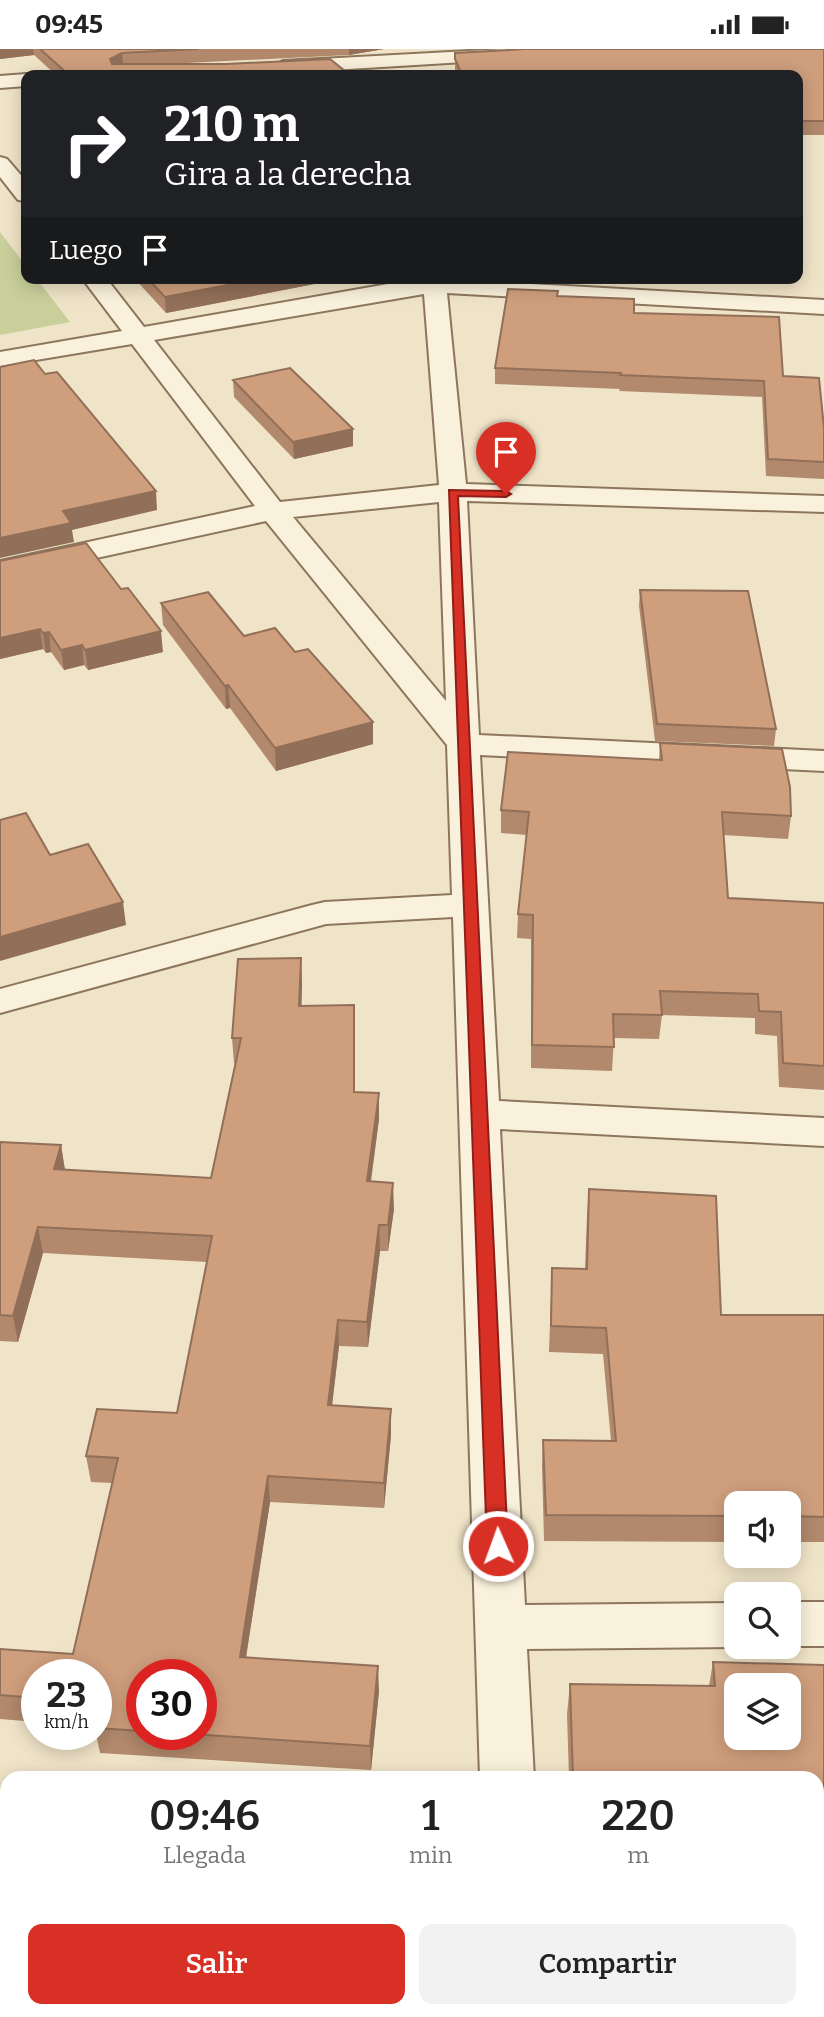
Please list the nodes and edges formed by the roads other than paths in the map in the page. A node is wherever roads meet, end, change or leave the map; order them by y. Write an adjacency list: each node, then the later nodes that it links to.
1 (530, 53): 2 (street)
2 (420, 67): 3 (street)
3 (258, 68)
4 (21, 81): 5 (street)
5 (0, 82)
6 (0, 163): 7 (street)
7 (21, 189)
8 (99, 284): 13 (street)
9 (422, 284): 13 (street)
10 (434, 284): 15 (street)
11 (465, 284): 12 (street)
12 (824, 307)
13 (138, 333): 14 (street); 17 (street)
14 (0, 359)
15 (453, 492): 16 (street); 17 (street); 19 (street)
16 (824, 504)
17 (273, 511): 18 (street); 19 (street)
18 (0, 570)
19 (464, 744): 20 (street); 21 (street)
20 (824, 761)
21 (470, 905): 22 (street); 23 (street)
22 (0, 1001)
23 (480, 1114): 24 (street); 28 (street)
24 (824, 1132)
25 (801, 1624): 26 (street)
26 (824, 1624)
27 (724, 1625): 28 (street)
28 (501, 1627): 29 (street)
29 (507, 1771)

